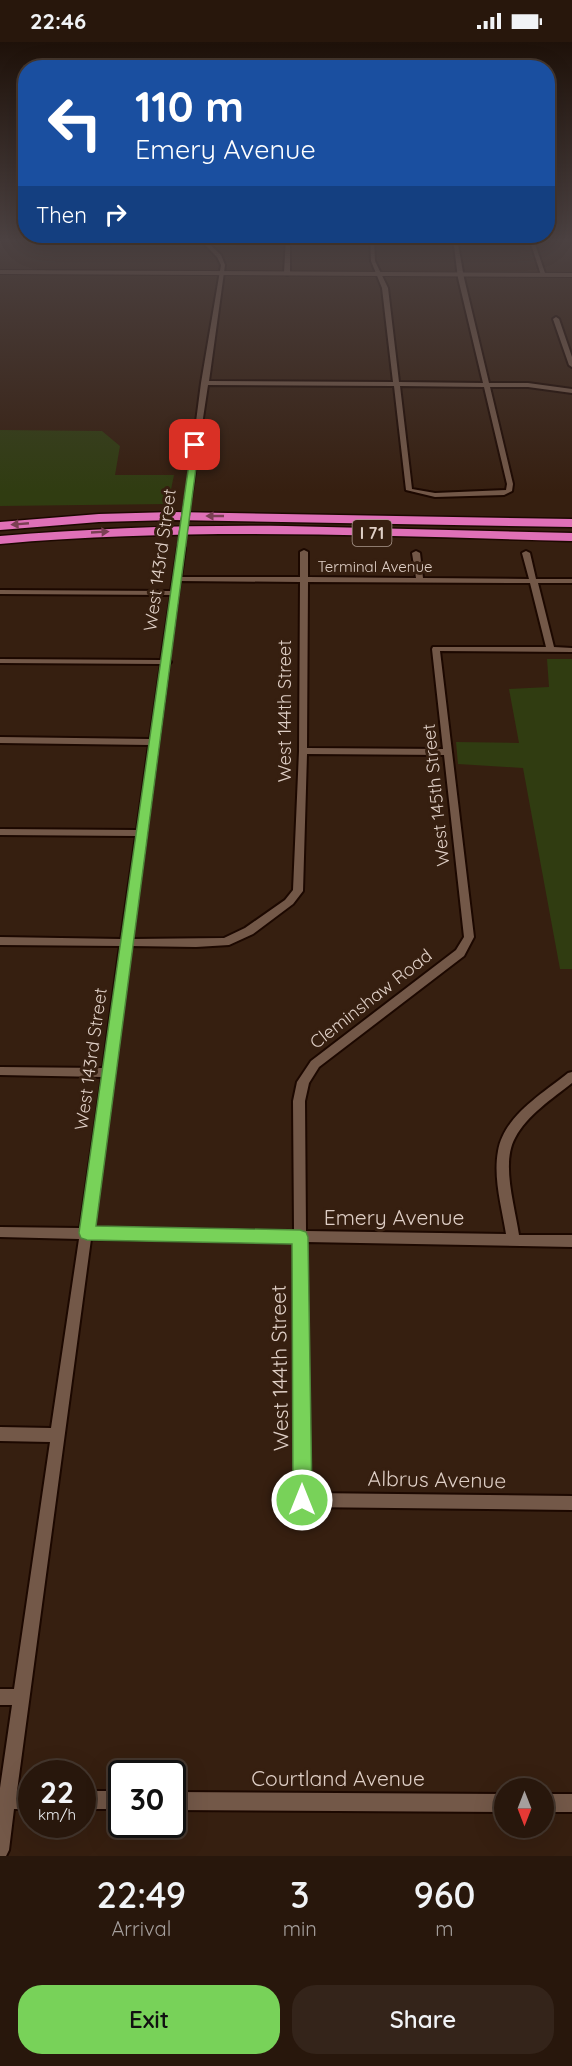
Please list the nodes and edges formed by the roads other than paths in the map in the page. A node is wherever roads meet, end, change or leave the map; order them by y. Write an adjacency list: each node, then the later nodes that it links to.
1 (213, 323): 6 (street, West 143rd Street)
2 (390, 323): 7 (street)
3 (472, 323): 8 (street)
4 (557, 323): 5 (street)
5 (571, 361)
6 (204, 383): 7 (street); 21 (street, West 143rd Street, bridge)
7 (398, 385): 8 (street); 8 (street)
8 (487, 385): 9 (street)
9 (572, 391)
10 (572, 515): 11 (highway)
11 (274, 517): 12 (highway, I 71); 13 (highway, I 71, one-way to 13)
12 (572, 523)
13 (0, 526)
14 (172, 530): 15 (highway, I 71); 16 (highway, I 71, one-way to 14); 17 (highway)
15 (572, 537)
16 (0, 540)
17 (572, 543)
18 (303, 552): 22 (street, West 144th Street)
19 (416, 553): 23 (street)
20 (526, 553): 24 (street)
21 (177, 579): 22 (street, Terminal Avenue); 27 (street, West 143rd Street)
22 (303, 580): 23 (street, Terminal Avenue); 34 (street, West 144th Street)
23 (420, 581): 24 (street, Terminal Avenue)
24 (534, 581): 25 (street, Terminal Avenue); 28 (street)
25 (572, 581)
26 (0, 592): 27 (street)
27 (175, 593): 31 (street, West 143rd Street)
28 (551, 650): 29 (street); 35 (street, West 145th Street)
29 (572, 650)
30 (0, 661): 31 (street)
31 (167, 662): 33 (street, West 143rd Street)
32 (0, 740): 33 (street)
33 (155, 742): 37 (street, West 143rd Street)
34 (303, 751): 35 (street); 40 (street, West 144th Street)
35 (449, 752): 38 (street, West 145th Street)
36 (0, 832): 37 (street)
37 (142, 833): 40 (street, West 143rd Street)
38 (469, 937): 46 (street, Cleminshaw Road)
39 (0, 940): 40 (street, West 144th Street)
40 (126, 943): 42 (street, West 143rd Street)
41 (0, 1071): 42 (street)
42 (108, 1073): 45 (street, West 143rd Street)
43 (572, 1076): 47 (street)
44 (0, 1232): 45 (street, Emery Avenue)
45 (87, 1233): 46 (street, Emery Avenue); 50 (street, West 143rd Street)
46 (300, 1237): 47 (street, Emery Avenue); 51 (street, West 144th Street)
47 (513, 1239): 48 (street, Emery Avenue)
48 (572, 1241)
49 (0, 1434): 50 (street)
50 (57, 1435): 54 (street, West 143rd Street)
51 (302, 1500): 52 (street, Albrus Avenue)
52 (572, 1503)
53 (0, 1697): 54 (street)
54 (21, 1697): 55 (street, West 143rd Street)
55 (7, 1800): 56 (street); 61 (street, West 143rd Street)
56 (18, 1800)
57 (186, 1801): 58 (street, Courtland Avenue)
58 (494, 1803)
59 (554, 1803): 60 (street)
60 (572, 1803)
61 (0, 1850)

